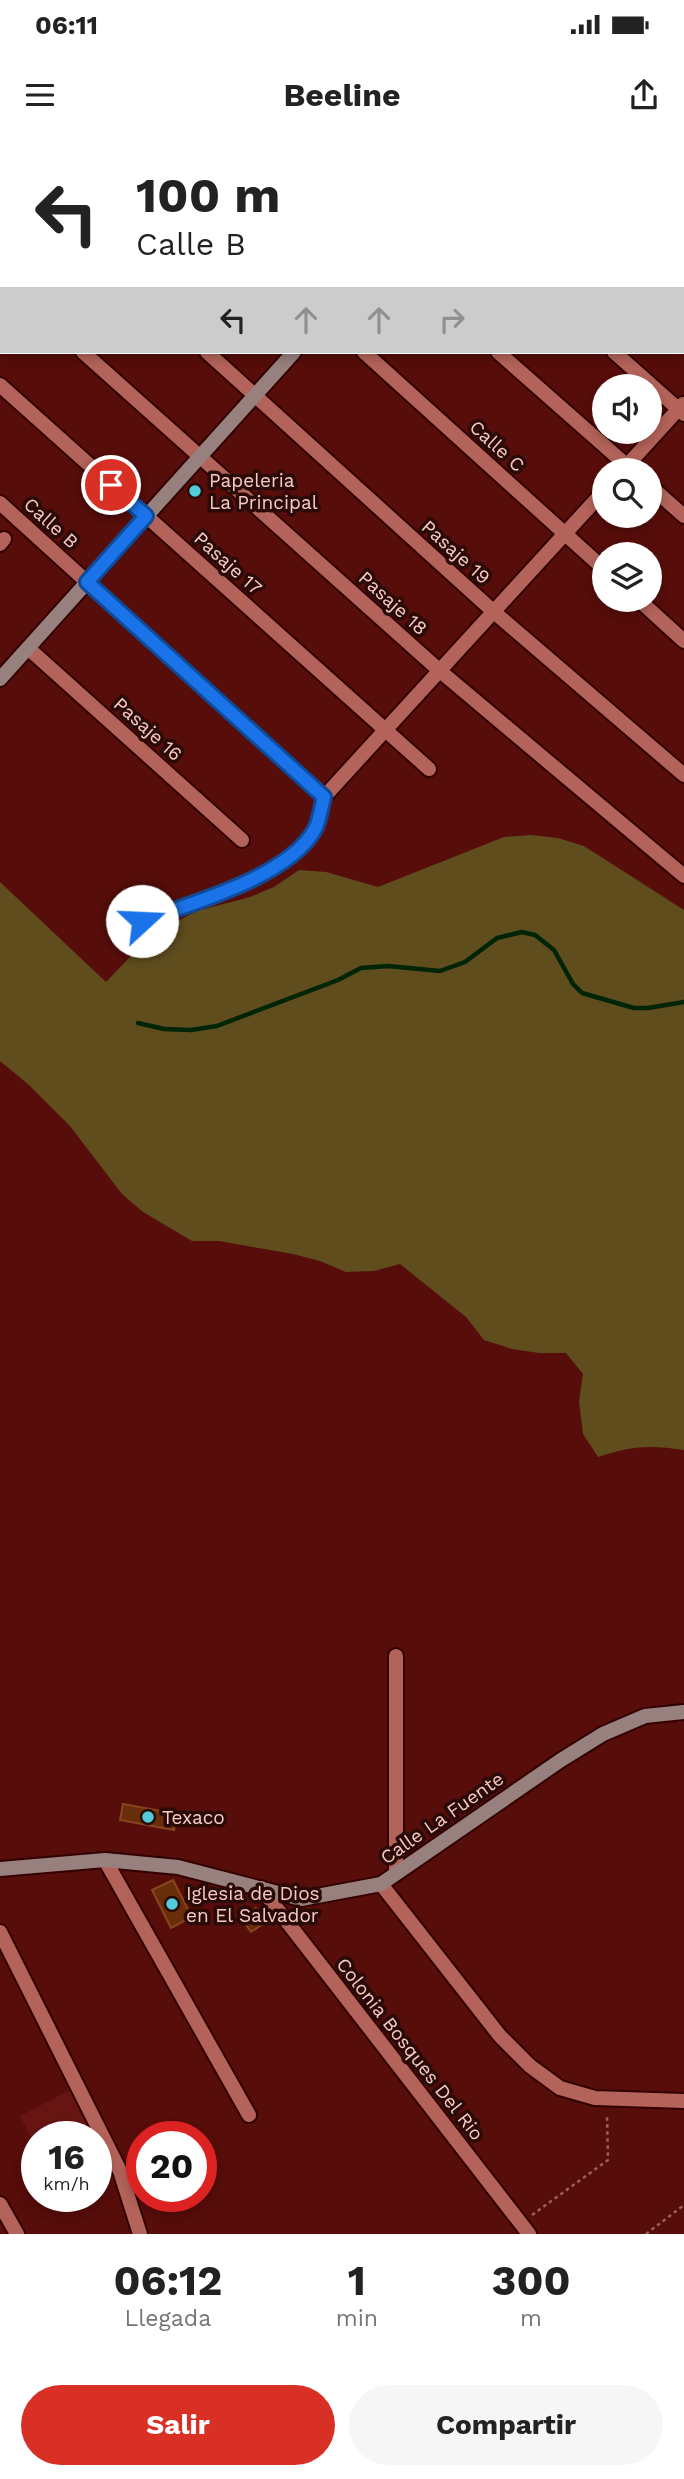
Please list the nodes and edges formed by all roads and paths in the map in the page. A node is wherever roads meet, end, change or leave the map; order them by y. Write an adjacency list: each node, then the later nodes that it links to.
1 (85, 354): 10 (street, Pasaje 18)
2 (209, 354): 8 (street, Pasaje 19)
3 (292, 354): 8 (street)
4 (366, 354): 18 (street, Calle C)
5 (500, 354): 11 (street)
6 (616, 354): 9 (street)
7 (0, 385): 16 (street, Pasaje 17)
8 (255, 395): 10 (street); 21 (street, Pasaje 19)
9 (682, 409): 12 (street)
10 (200, 456): 16 (street); 25 (street, Pasaje 18)
11 (615, 458)
12 (637, 458)
13 (662, 497): 17 (street)
14 (0, 503): 20 (street, Calle B)
15 (592, 504): 18 (street)
16 (146, 516): 20 (street); 27 (street, Pasaje 17)
17 (684, 516)
18 (565, 534): 19 (street, Calle C); 21 (street)
19 (592, 558)
20 (87, 582): 24 (street); 30 (street, Calle B)
21 (494, 612): 25 (street); 29 (street, Pasaje 19)
22 (652, 612): 23 (street)
23 (684, 641)
24 (28, 648): 26 (street); 31 (street, Pasaje 16)
25 (440, 671): 27 (street); 32 (street, Pasaje 18)
26 (0, 679)
27 (386, 730): 28 (street, Pasaje 17); 30 (street)
28 (429, 769)
29 (684, 775)
30 (324, 797): 33 (lane)
31 (243, 840)
32 (684, 876)
33 (142, 921)
34 (396, 1656): 38 (street)
35 (684, 1712): 38 (street, Calle La Fuente)
36 (105, 1860): 37 (street, Calle La Fuente); 40 (street, Calle La Fuente); 44 (street)
37 (0, 1870)
38 (396, 1873): 39 (street, Calle La Fuente)
39 (381, 1884): 40 (street, Calle La Fuente); 42 (street)
40 (261, 1888): 47 (street, Colonia Bosques Del Rio)
41 (0, 1932): 49 (street)
42 (607, 2098): 43 (street); 47 (path)
43 (684, 2101)
44 (249, 2115)
45 (0, 2204): 48 (street)
46 (684, 2205): 50 (path)
47 (525, 2229)
48 (18, 2234)
49 (140, 2234)
50 (646, 2234)

